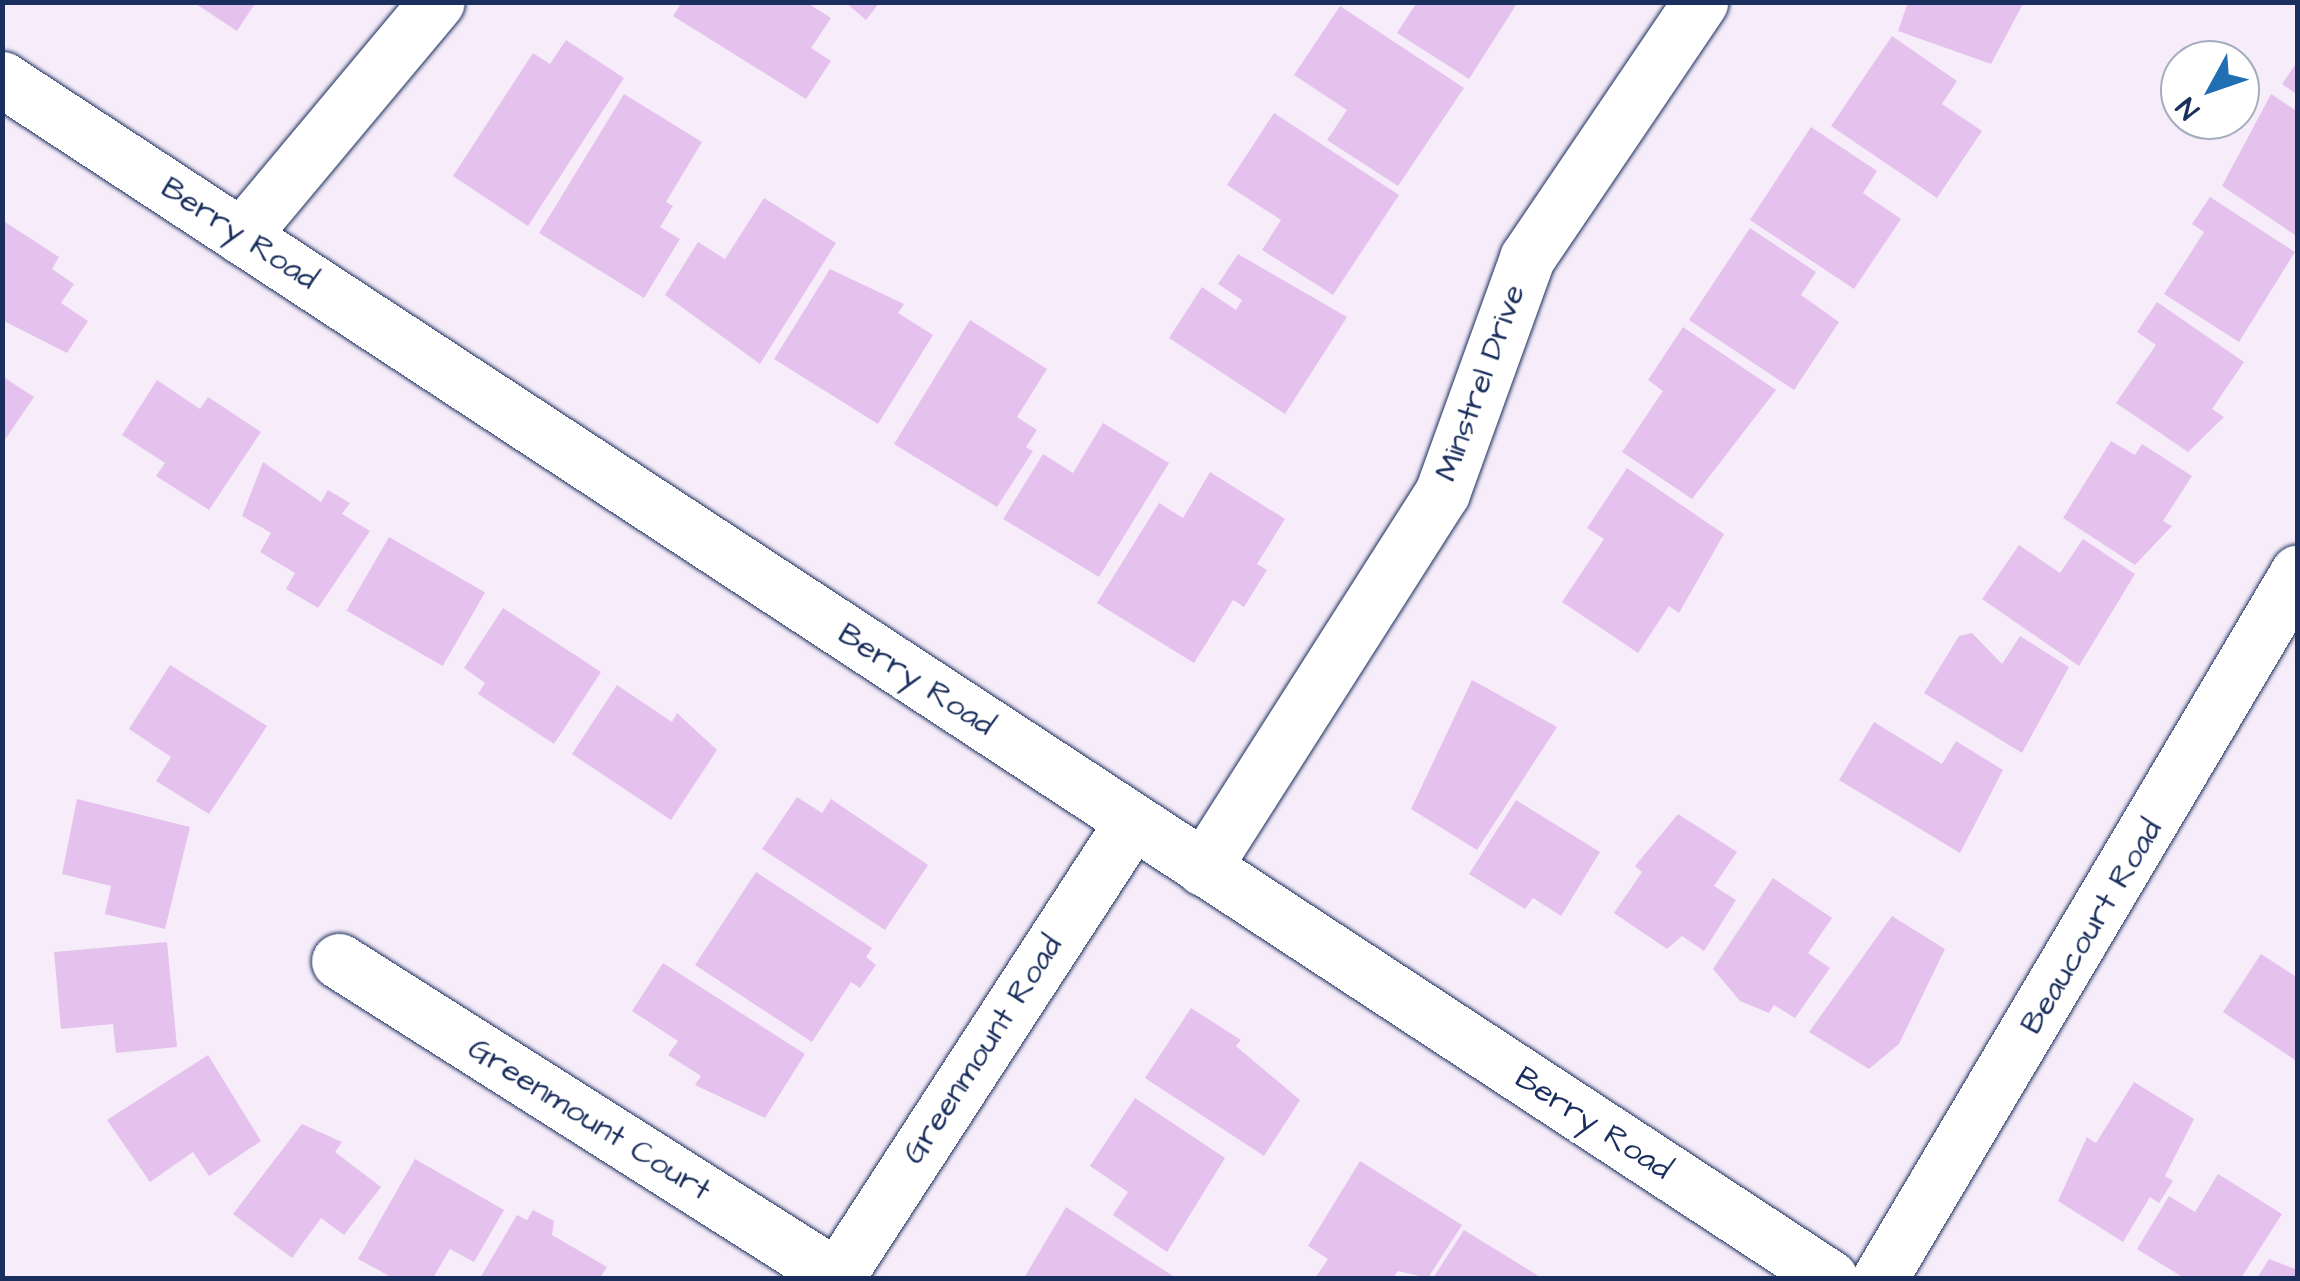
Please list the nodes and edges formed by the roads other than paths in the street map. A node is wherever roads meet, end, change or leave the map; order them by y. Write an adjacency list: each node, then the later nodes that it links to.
1 (437, 2): 4 (street)
2 (1700, 2): 7 (street, Minstrel Drive)
3 (2, 80): 4 (street, Berry Road)
4 (241, 236): 6 (street, Berry Road)
5 (2298, 572): 11 (street, Beaucourt Road)
6 (1132, 822): 7 (street, Berry Road); 9 (street, Greenmount Road)
7 (1203, 868): 10 (street, Berry Road)
8 (339, 961): 9 (street, Greenmount Court)
9 (837, 1278)
10 (1830, 1278)
11 (1880, 1278)

